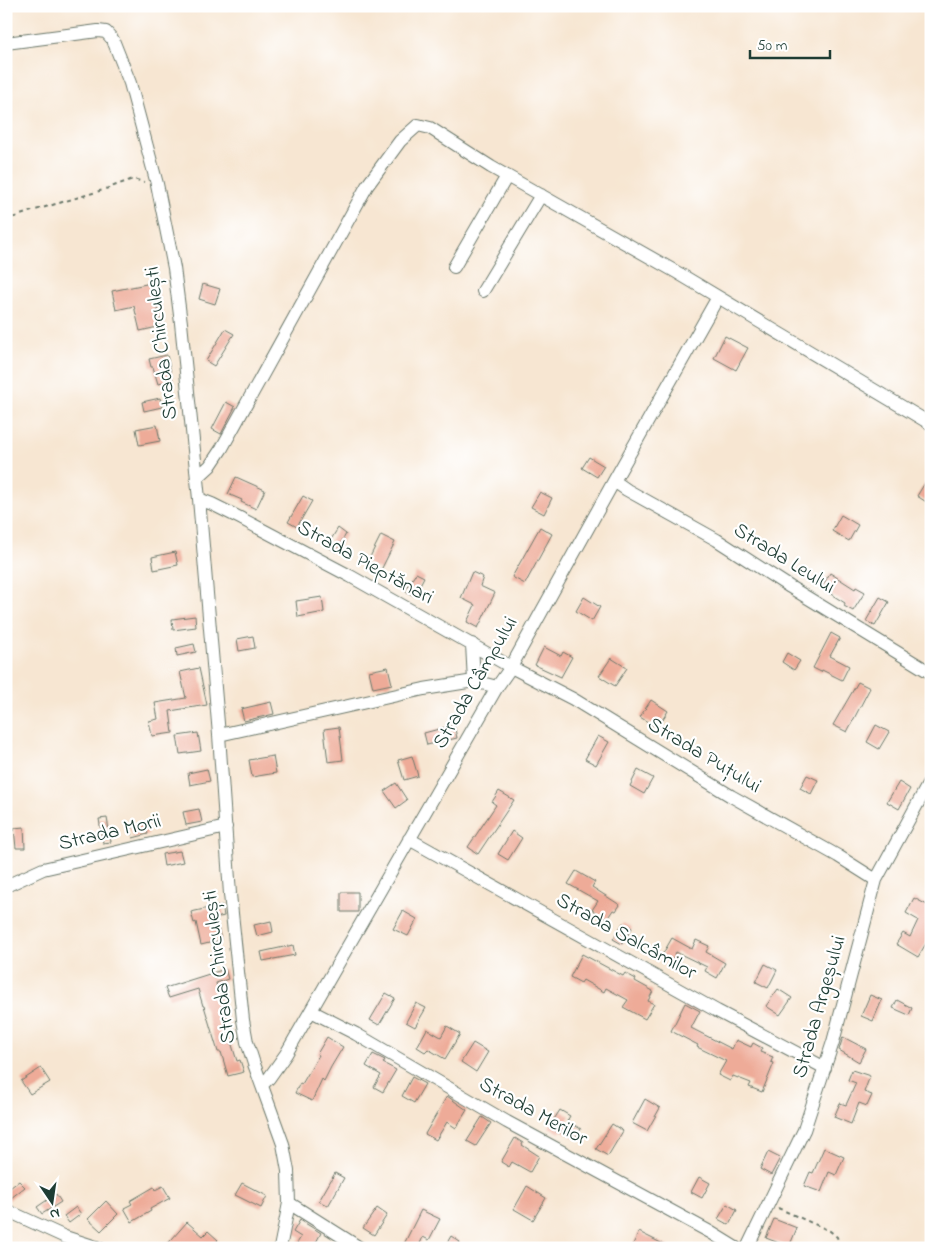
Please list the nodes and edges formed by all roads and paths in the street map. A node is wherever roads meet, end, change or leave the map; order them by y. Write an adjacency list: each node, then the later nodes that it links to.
1 (6, 43): 3 (street, Strada Chirculești)
2 (507, 176): 4 (street); 6 (street); 10 (street)
3 (157, 184): 5 (path); 10 (street, Strada Chirculești)
4 (541, 195): 7 (street); 8 (street)
5 (6, 220)
6 (454, 267)
7 (483, 291)
8 (718, 297): 9 (street); 11 (street, Strada Câmpului)
9 (931, 424)
10 (197, 478): 12 (street, Strada Chirculești)
11 (614, 481): 14 (street, Strada Câmpului); 15 (street, Strada Leului)
12 (198, 499): 13 (street, Strada Pieptănari); 18 (street, Strada Chirculești)
13 (472, 644): 14 (street, Strada Pieptănari); 16 (street)
14 (511, 667): 17 (street, Strada Câmpului); 22 (street, Strada Puțului)
15 (931, 673)
16 (474, 681): 17 (street); 18 (street)
17 (497, 687): 21 (street, Strada Câmpului)
18 (219, 735): 20 (street, Strada Chirculești)
19 (931, 779): 22 (street, Strada Argeșului)
20 (226, 827): 23 (street, Strada Morii); 26 (street, Strada Chirculești)
21 (409, 839): 24 (street, Strada Câmpului); 25 (street, Strada Salcâmilor)
22 (876, 880): 25 (street, Strada Argeșului)
23 (6, 886)
24 (311, 1011): 26 (street, Strada Câmpului); 33 (street, Strada Merilor)
25 (825, 1068): 28 (street, Strada Argeșului)
26 (262, 1085): 27 (street, Strada Chirculești)
27 (289, 1203): 31 (street, Strada Chirculești); 32 (street)
28 (769, 1203): 34 (street, Strada Argeșului); 35 (path)
29 (6, 1210): 30 (street)
30 (99, 1248)
31 (280, 1248)
32 (360, 1248)
33 (736, 1248)
34 (747, 1248)
35 (840, 1248)

